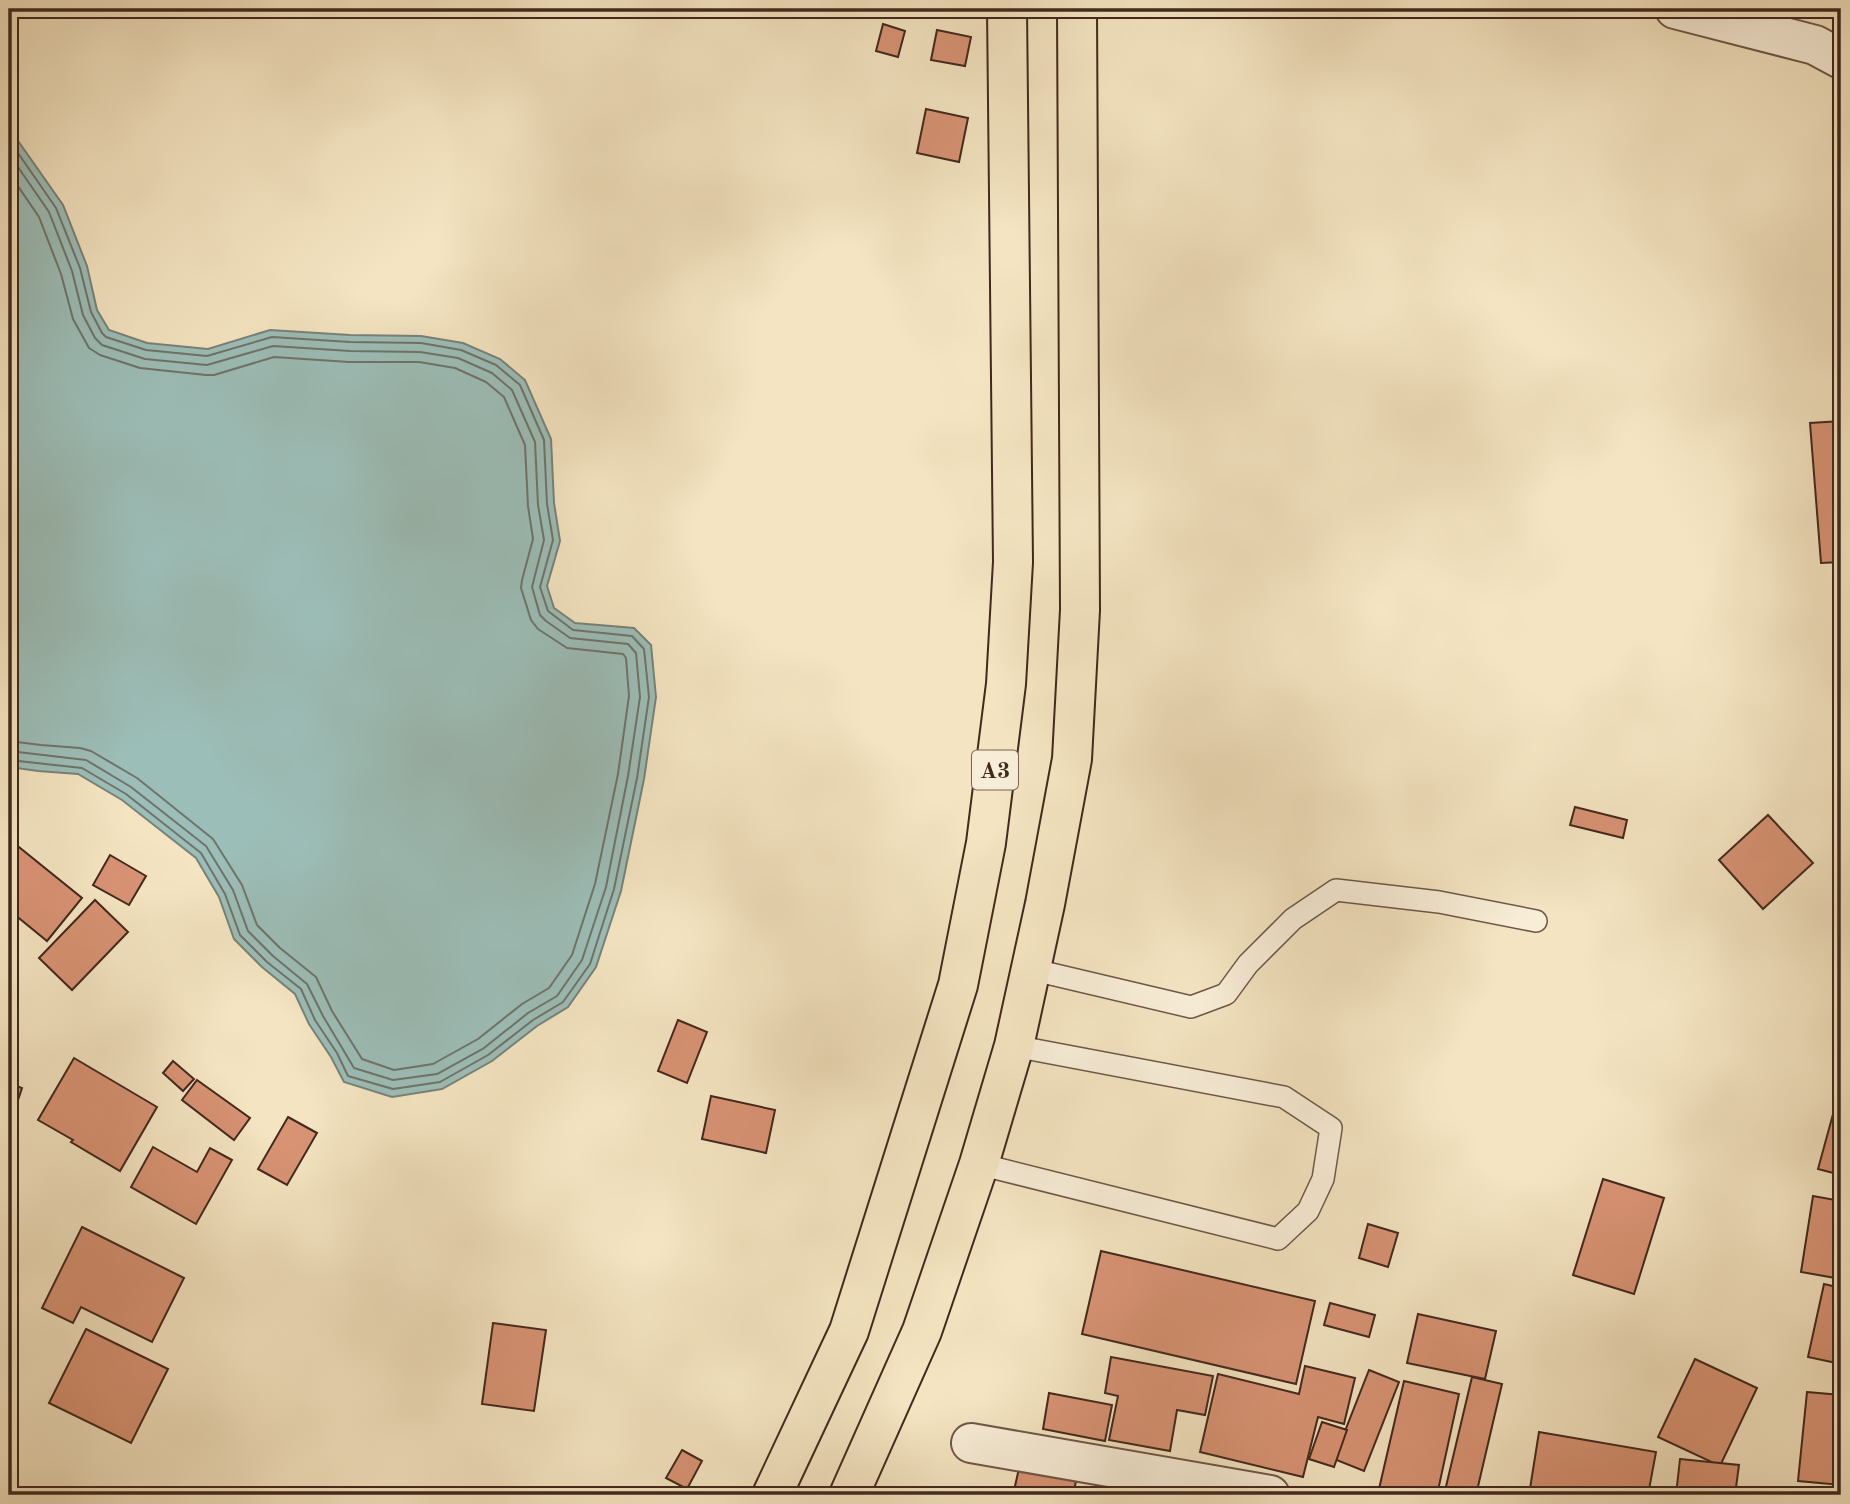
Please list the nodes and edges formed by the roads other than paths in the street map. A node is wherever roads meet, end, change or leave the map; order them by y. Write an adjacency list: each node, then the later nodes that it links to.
1 (1007, 9): 10 (highway, A3)
2 (1077, 9): 6 (highway)
3 (1675, 9): 4 (street)
4 (1841, 59)
5 (1536, 921): 6 (lane)
6 (1030, 970): 7 (highway)
7 (1014, 1046): 8 (highway); 8 (lane)
8 (979, 1164): 11 (highway)
9 (971, 1443): 12 (street)
10 (772, 1495)
11 (849, 1495)
12 (1270, 1495)

